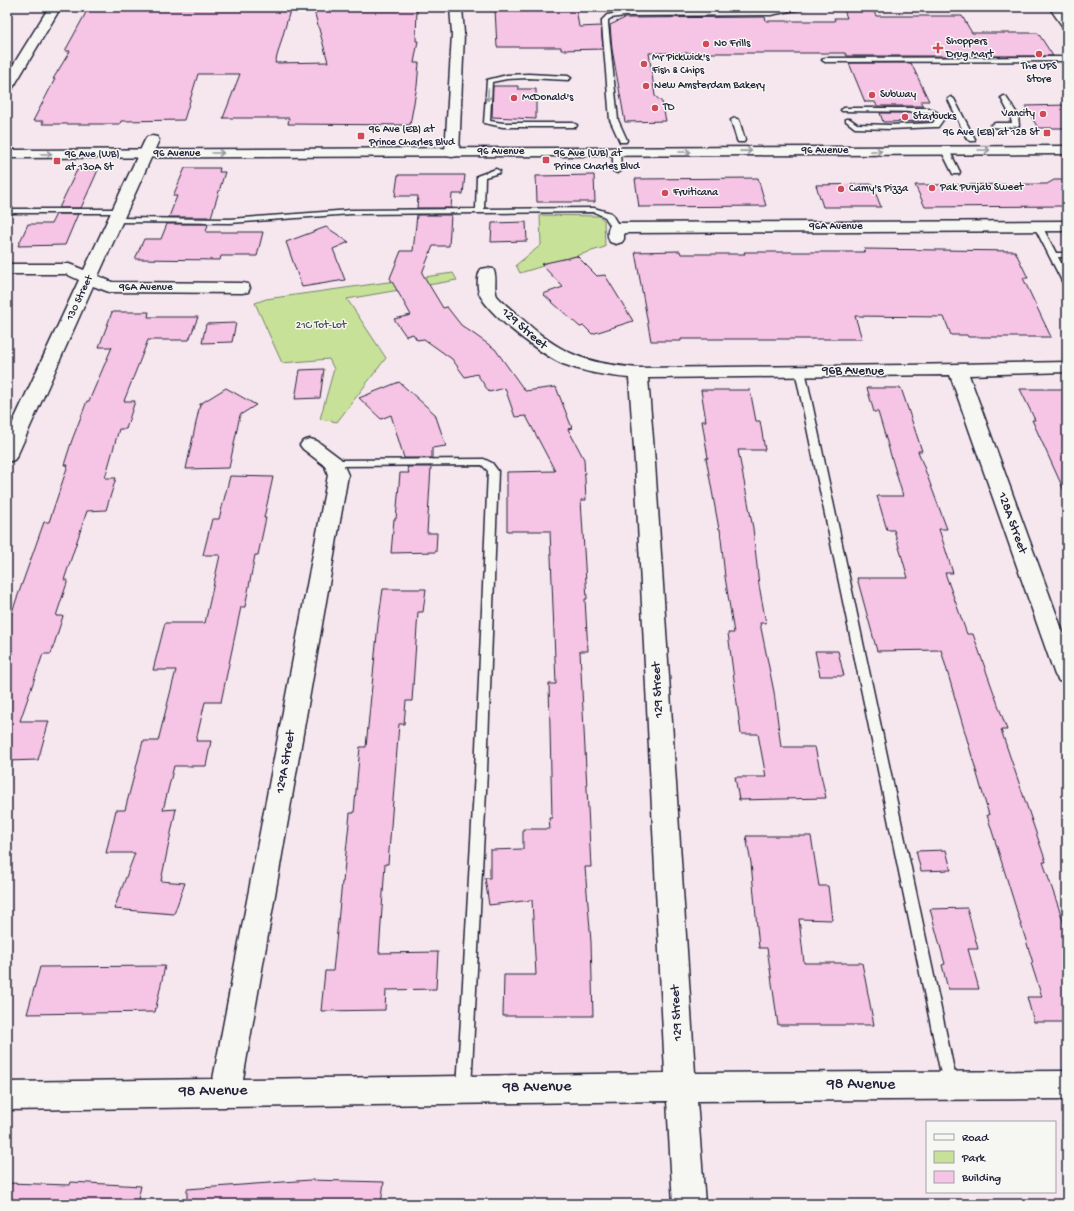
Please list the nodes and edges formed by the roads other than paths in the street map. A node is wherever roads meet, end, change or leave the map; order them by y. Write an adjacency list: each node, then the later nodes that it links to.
1 (55, 7): 9 (street)
2 (456, 7): 22 (street)
3 (807, 7): 23 (lane)
4 (1055, 7): 5 (street)
5 (1067, 24)
6 (1067, 59): 7 (lane)
7 (825, 60)
8 (568, 76): 15 (lane, one-way to 15)
9 (7, 86)
10 (1004, 98): 16 (lane)
11 (951, 99): 17 (lane)
12 (844, 110): 14 (lane)
13 (735, 120): 20 (lane)
14 (848, 120)
15 (572, 125)
16 (995, 125)
17 (971, 139): 18 (street, 96 Avenue); 21 (street, 96 Avenue)
18 (1067, 139)
19 (22, 140): 24 (street, 96 Avenue)
20 (741, 140): 21 (street, 96 Avenue); 23 (street, 96 Avenue); 28 (street)
21 (835, 140): 27 (street)
22 (452, 146): 23 (street, 96 Avenue); 24 (street, 96 Avenue)
23 (620, 146): 28 (street, 96 Avenue, one-way to 28); 31 (lane)
24 (149, 147): 29 (street, 96 Avenue, one-way to 24); 35 (street, 130 Street)
25 (945, 150): 26 (street, 96 Avenue, one-way to 26); 27 (street, 96 Avenue, one-way to 25); 32 (lane)
26 (1067, 150)
27 (789, 151): 28 (street, 96 Avenue, one-way to 27)
28 (707, 152)
29 (7, 154)
30 (496, 171): 34 (lane)
31 (617, 171)
32 (956, 172)
33 (7, 211): 35 (lane)
34 (480, 211): 35 (lane); 38 (lane)
35 (118, 215): 43 (street, 130 Street)
36 (1038, 226): 37 (street, 96A Avenue); 38 (street, 96A Avenue); 39 (lane)
37 (1067, 226)
38 (616, 233)
39 (1052, 255): 40 (lane); 44 (lane)
40 (1067, 255)
41 (7, 269): 43 (street, 96A Avenue)
42 (487, 273): 49 (street, 129 Street)
43 (89, 278): 45 (street, 96A Avenue); 50 (street, 130 Street)
44 (1067, 283)
45 (242, 288)
46 (1067, 367): 48 (street, 96B Avenue)
47 (800, 370): 48 (street, 96B Avenue); 49 (street, 96B Avenue); 55 (lane)
48 (958, 371): 54 (street, 128A Street)
49 (638, 373): 57 (street, 129 Street)
50 (14, 428): 52 (street, 130 Street)
51 (310, 445): 53 (street)
52 (7, 456)
53 (334, 463): 58 (lane); 59 (street, 129A Street)
54 (1067, 675)
55 (950, 1084): 56 (street, 98 Avenue); 57 (street, 98 Avenue)
56 (1067, 1085)
57 (681, 1086): 58 (street, 98 Avenue); 61 (street, 129 Street)
58 (464, 1089): 59 (street, 98 Avenue)
59 (226, 1092): 60 (street, 98 Avenue)
60 (7, 1096)
61 (689, 1204)

